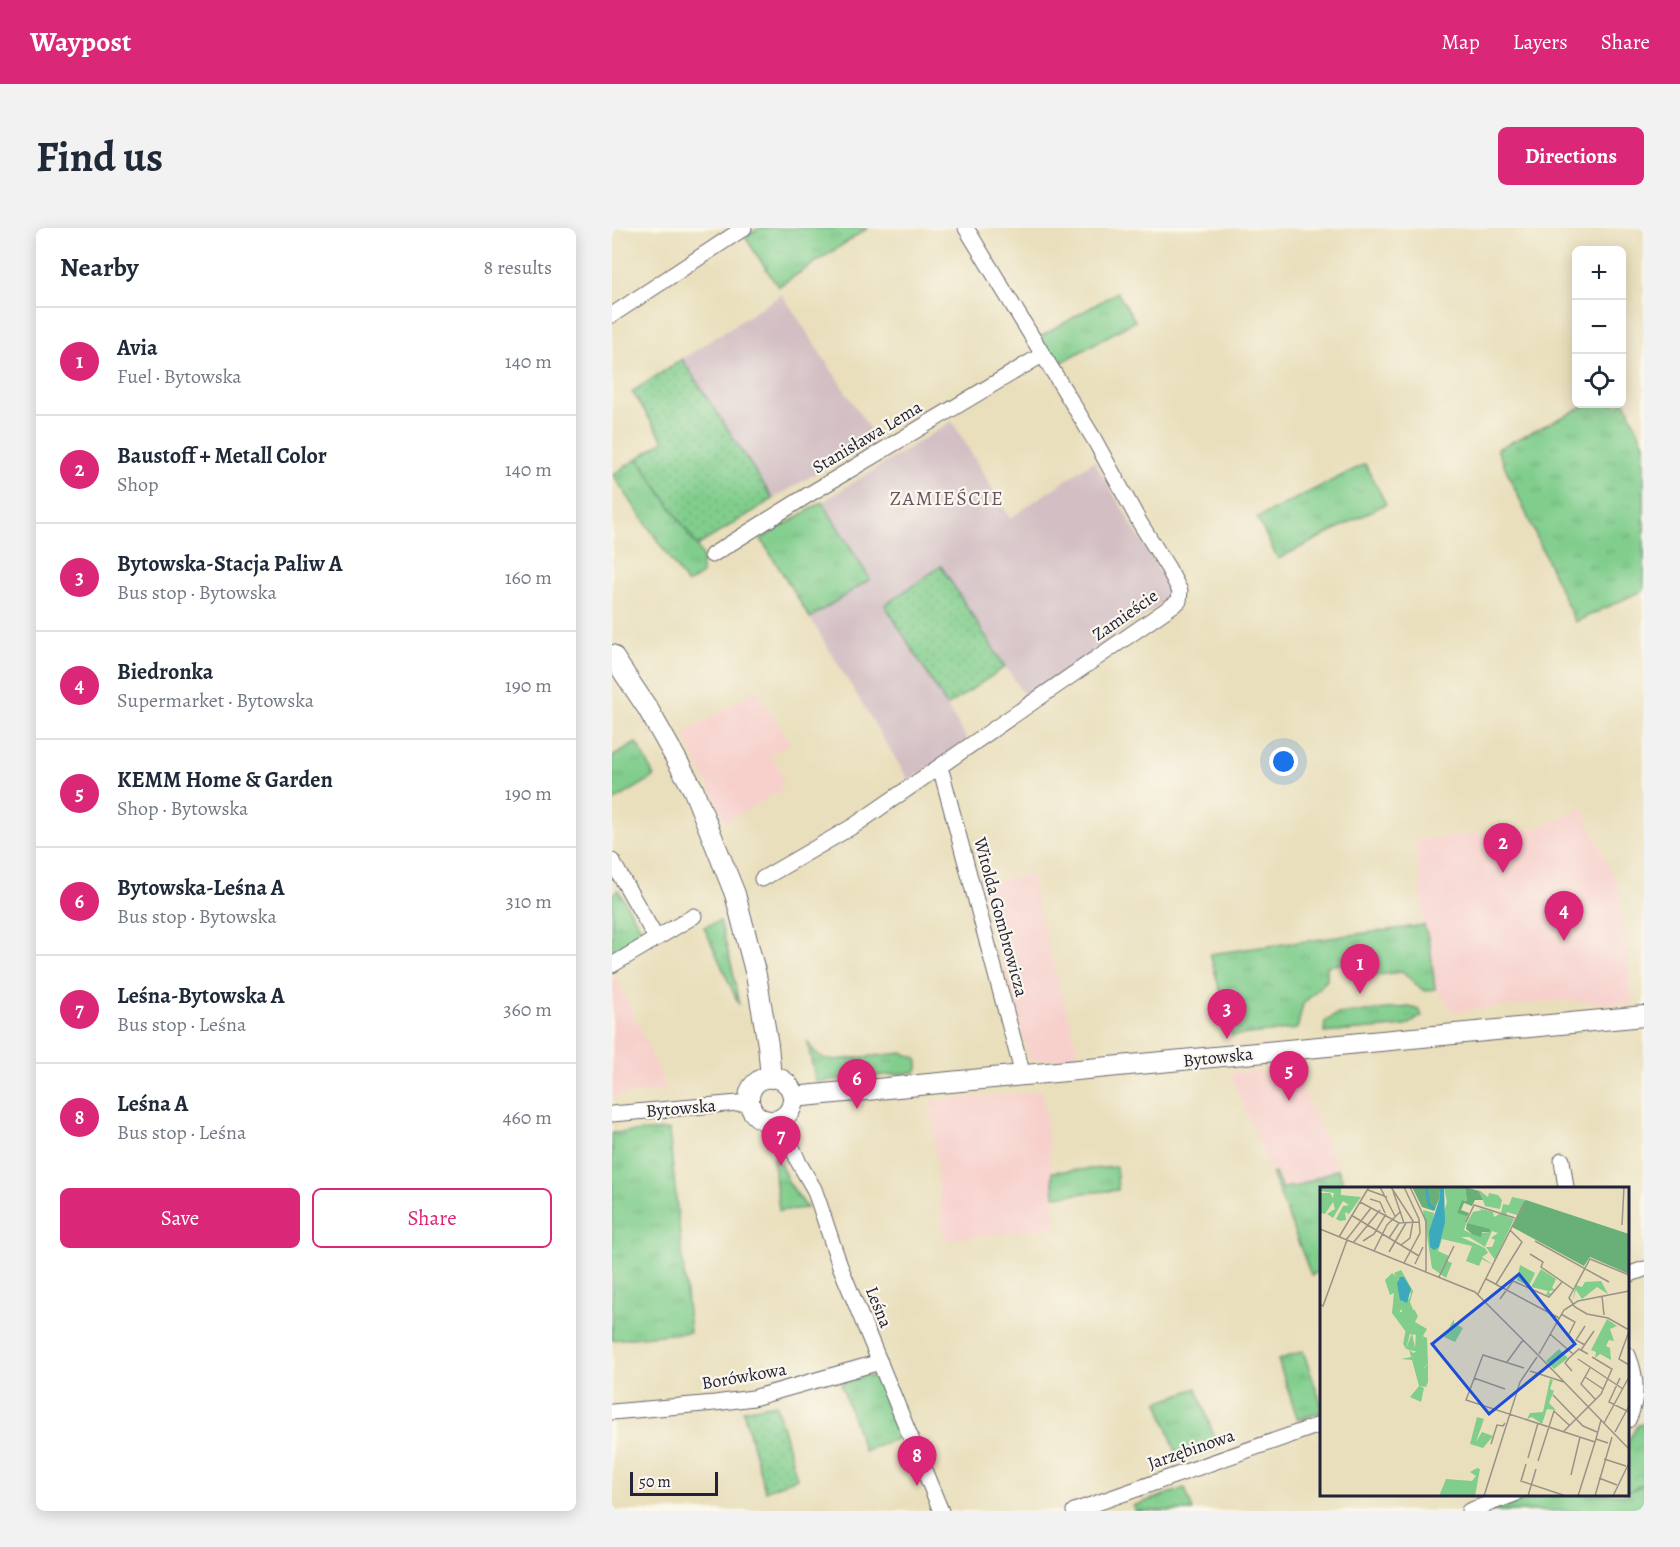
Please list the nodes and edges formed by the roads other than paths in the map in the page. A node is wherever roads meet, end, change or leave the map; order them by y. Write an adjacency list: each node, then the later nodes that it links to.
1 (744, 228): 3 (street)
2 (966, 228): 4 (street, Zamieście)
3 (612, 315)
4 (1042, 355): 5 (street, Stanisława Lema); 7 (street, Zamieście)
5 (712, 555)
6 (612, 655): 15 (main road)
7 (939, 768): 9 (street, Zamieście); 14 (street, Witolda Gombrowicza)
8 (612, 861): 11 (street)
9 (762, 879)
10 (694, 916): 11 (street)
11 (656, 938): 12 (street)
12 (612, 964)
13 (1644, 1016): 14 (main road, Bytowska)
14 (1021, 1076): 16 (main road, Bytowska)
15 (771, 1078): 16 (main road); 17 (main road)
16 (793, 1097): 19 (main road)
17 (750, 1102): 18 (street, Bytowska); 19 (main road)
18 (612, 1114)
19 (780, 1119): 25 (street, Leśna)
20 (1562, 1160): 21 (street)
21 (1566, 1187)
22 (1644, 1269): 23 (street)
23 (1629, 1275)
24 (1629, 1358): 27 (street)
25 (880, 1362): 26 (street, Borówkowa); 30 (street, Leśna)
26 (612, 1412)
27 (1629, 1418)
28 (1320, 1425): 31 (street, Jarzębinowa)
29 (1510, 1496): 32 (street)
30 (940, 1511)
31 (1074, 1511)
32 (1469, 1511)

